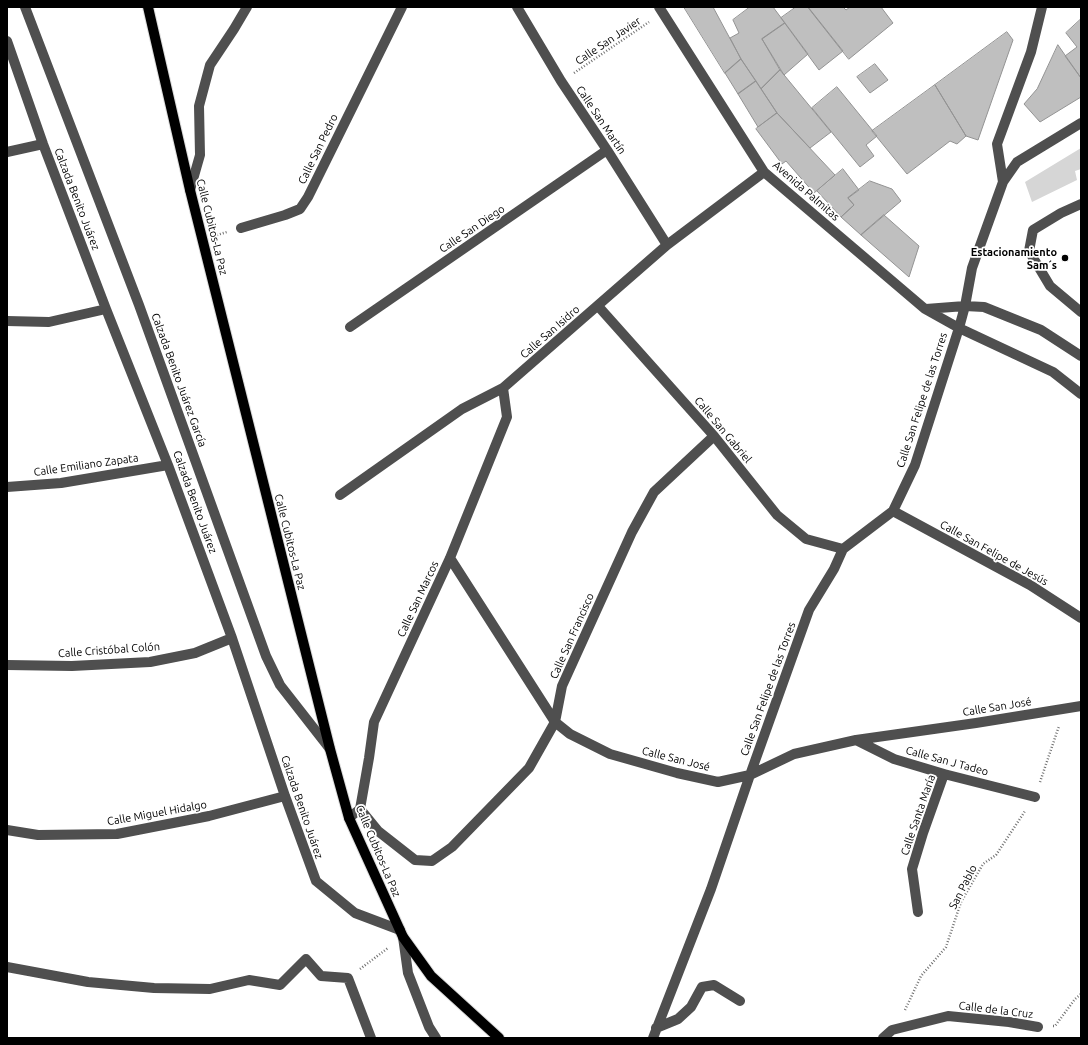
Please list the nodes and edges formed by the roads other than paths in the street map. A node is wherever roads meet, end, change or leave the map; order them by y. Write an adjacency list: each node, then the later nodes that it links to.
1 (25, 7): 43 (street, Calzada Benito Juárez García)
2 (148, 7): 15 (main road, Calle Cubitos-La Paz)
3 (247, 7): 15 (street)
4 (402, 7): 17 (street, Calle San Pedro)
5 (517, 7): 11 (street, Calle San Martín)
6 (1042, 7): 14 (street, Calle San Felipe de las Torres)
7 (665, 9): 13 (street, Avenida Palmitas)
8 (7, 41): 10 (street, Calzada Benito Juárez)
9 (1081, 123): 14 (street)
10 (43, 144): 12 (street); 21 (street, Calzada Benito Juárez)
11 (607, 150): 18 (street, Calle San Martín); 25 (street, Calle San Diego)
12 (7, 152)
13 (764, 172): 18 (street, Calle San Isidro); 22 (street, Avenida Palmitas)
14 (1003, 182): 20 (street, Calle San Felipe de las Torres)
15 (190, 190): 43 (main road, Calle Cubitos-La Paz)
16 (1081, 204): 23 (street)
17 (241, 228)
18 (667, 245): 19 (street, Calle San Isidro)
19 (598, 306): 28 (street, Calle San Isidro); 30 (street, Calle San Gabriel)
20 (965, 306): 22 (street); 26 (street, Calle San Felipe de las Torres); 27 (street)
21 (106, 309): 24 (street); 31 (street, Calzada Benito Juárez)
22 (925, 309): 26 (street, Avenida Palmitas)
23 (1081, 312)
24 (7, 321)
25 (350, 326)
26 (959, 328): 29 (street, Avenida Palmitas); 34 (street, Calle San Felipe de las Torres)
27 (1081, 356)
28 (503, 388): 33 (street, Calle San Isidro); 36 (street, Calle San Marcos)
29 (1081, 394)
30 (714, 436): 35 (street, Calle San Gabriel); 41 (street, Calle San Francisco)
31 (168, 465): 32 (street, Calle Emiliano Zapata); 38 (street, Calzada Benito Juárez)
32 (7, 488)
33 (340, 495)
34 (893, 511): 35 (street, Calle San Felipe de las Torres); 37 (street, Calle San Felipe de Jesús)
35 (843, 549): 45 (street, Calle San Felipe de las Torres)
36 (450, 558): 41 (street, Calle San José); 48 (street, Calle San Marcos)
37 (1081, 618)
38 (232, 638): 39 (street, Calle Cristóbal Colón); 46 (street, Calzada Benito Juárez)
39 (7, 665)
40 (1081, 706): 42 (street, Calle San José)
41 (555, 722): 45 (street, Calle San José); 48 (street, Calle San Francisco)
42 (856, 740): 44 (street, Calle San J Tadeo); 45 (street, Calle San José)
43 (330, 749): 49 (main road, Calle Cubitos-La Paz)
44 (944, 774): 47 (street, Calle San J Tadeo); 51 (street, Calle Santa María)
45 (750, 775): 56 (street, Calle San Felipe de las Torres)
46 (285, 796): 50 (street, Calle Miguel Hidalgo); 52 (street, Calzada Benito Juárez)
47 (1035, 797)
48 (360, 809): 49 (street)
49 (349, 818): 52 (main road, Calle Cubitos-La Paz)
50 (7, 830)
51 (918, 912)
52 (402, 933): 57 (main road, Calle Cubitos-La Paz); 59 (street)
53 (7, 967): 58 (street)
54 (740, 1001): 56 (street)
55 (1038, 1027): 60 (street, Calle de la Cruz)
56 (654, 1033)
57 (495, 1036)
58 (371, 1038)
59 (436, 1038)
60 (883, 1038)

